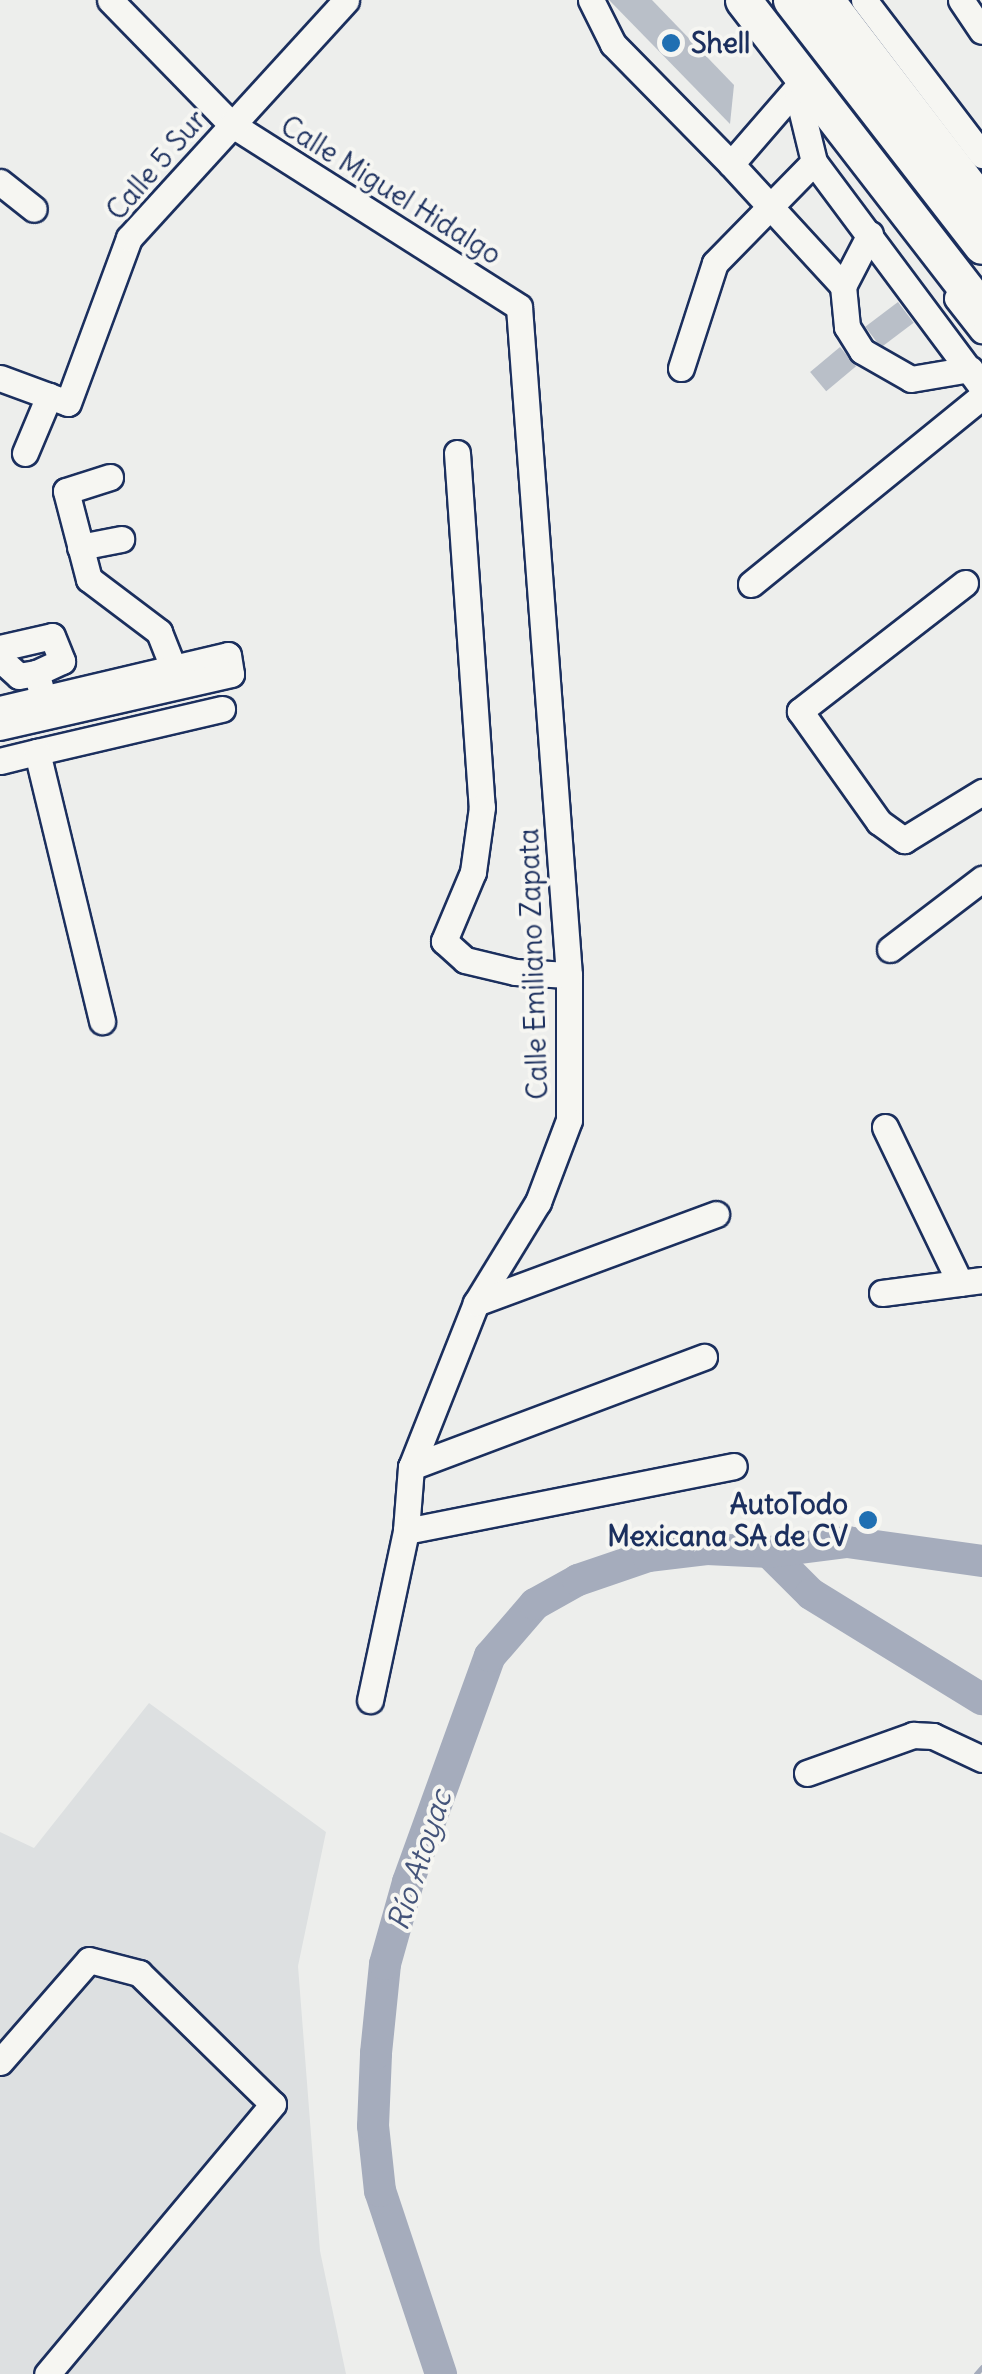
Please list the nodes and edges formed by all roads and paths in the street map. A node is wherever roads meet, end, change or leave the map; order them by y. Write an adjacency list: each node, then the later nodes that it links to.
1 (110, 0): 13 (street, Calle Miguel Hidalgo)
2 (346, 0): 13 (street, Calle 5 Sur)
3 (591, 0): 16 (street)
4 (722, 0): 12 (street)
5 (742, 0): 26 (highway)
6 (760, 0): 24 (highway)
7 (791, 0): 22 (highway)
8 (826, 0): 18 (highway)
9 (864, 0): 14 (street)
10 (962, 0): 11 (street)
11 (982, 32)
12 (796, 91): 15 (street); 16 (street); 27 (street)
13 (231, 124): 25 (street, Calle Miguel Hidalgo); 32 (street, Calle 5 Sur)
14 (982, 155)
15 (814, 162): 20 (street); 21 (street)
16 (732, 164): 20 (street)
17 (0, 182): 19 (street)
18 (982, 203)
19 (34, 209)
20 (769, 209): 23 (street); 28 (street)
21 (870, 234): 23 (street); 30 (street)
22 (982, 246)
23 (843, 286): 30 (street)
24 (982, 287)
25 (520, 308): 52 (street, Calle Emiliano Zapata)
26 (982, 309)
27 (982, 330)
28 (682, 368)
29 (0, 378): 32 (street)
30 (976, 378)
31 (982, 396): 38 (street)
32 (58, 400): 33 (street, Calle 5 Sur)
33 (25, 453)
34 (456, 454): 52 (street)
35 (110, 477): 37 (street)
36 (121, 539): 37 (street)
37 (80, 547): 43 (street)
38 (751, 584)
39 (965, 584): 49 (street)
40 (0, 648): 42 (street)
41 (0, 659): 42 (street)
42 (36, 673): 43 (street)
43 (46, 707): 44 (street); 46 (street)
44 (0, 709)
45 (222, 710): 47 (street)
46 (0, 726)
47 (37, 752): 48 (street); 53 (street)
48 (0, 760)
49 (982, 792)
50 (982, 879): 51 (street)
51 (890, 949)
52 (569, 975): 58 (street, Calle Emiliano Zapata)
53 (102, 1021)
54 (885, 1127): 56 (street)
55 (716, 1214): 58 (street)
56 (971, 1281): 57 (street)
57 (882, 1293)
58 (476, 1302): 61 (street, Calle Emiliano Zapata)
59 (704, 1357): 61 (street)
60 (734, 1466): 62 (street)
61 (411, 1467): 62 (street, Calle Emiliano Zapata)
62 (406, 1531): 63 (street, Calle Emiliano Zapata)
63 (370, 1700)
64 (982, 1758): 65 (street)
65 (807, 1773)
66 (0, 2062): 67 (street)
67 (47, 2374)

